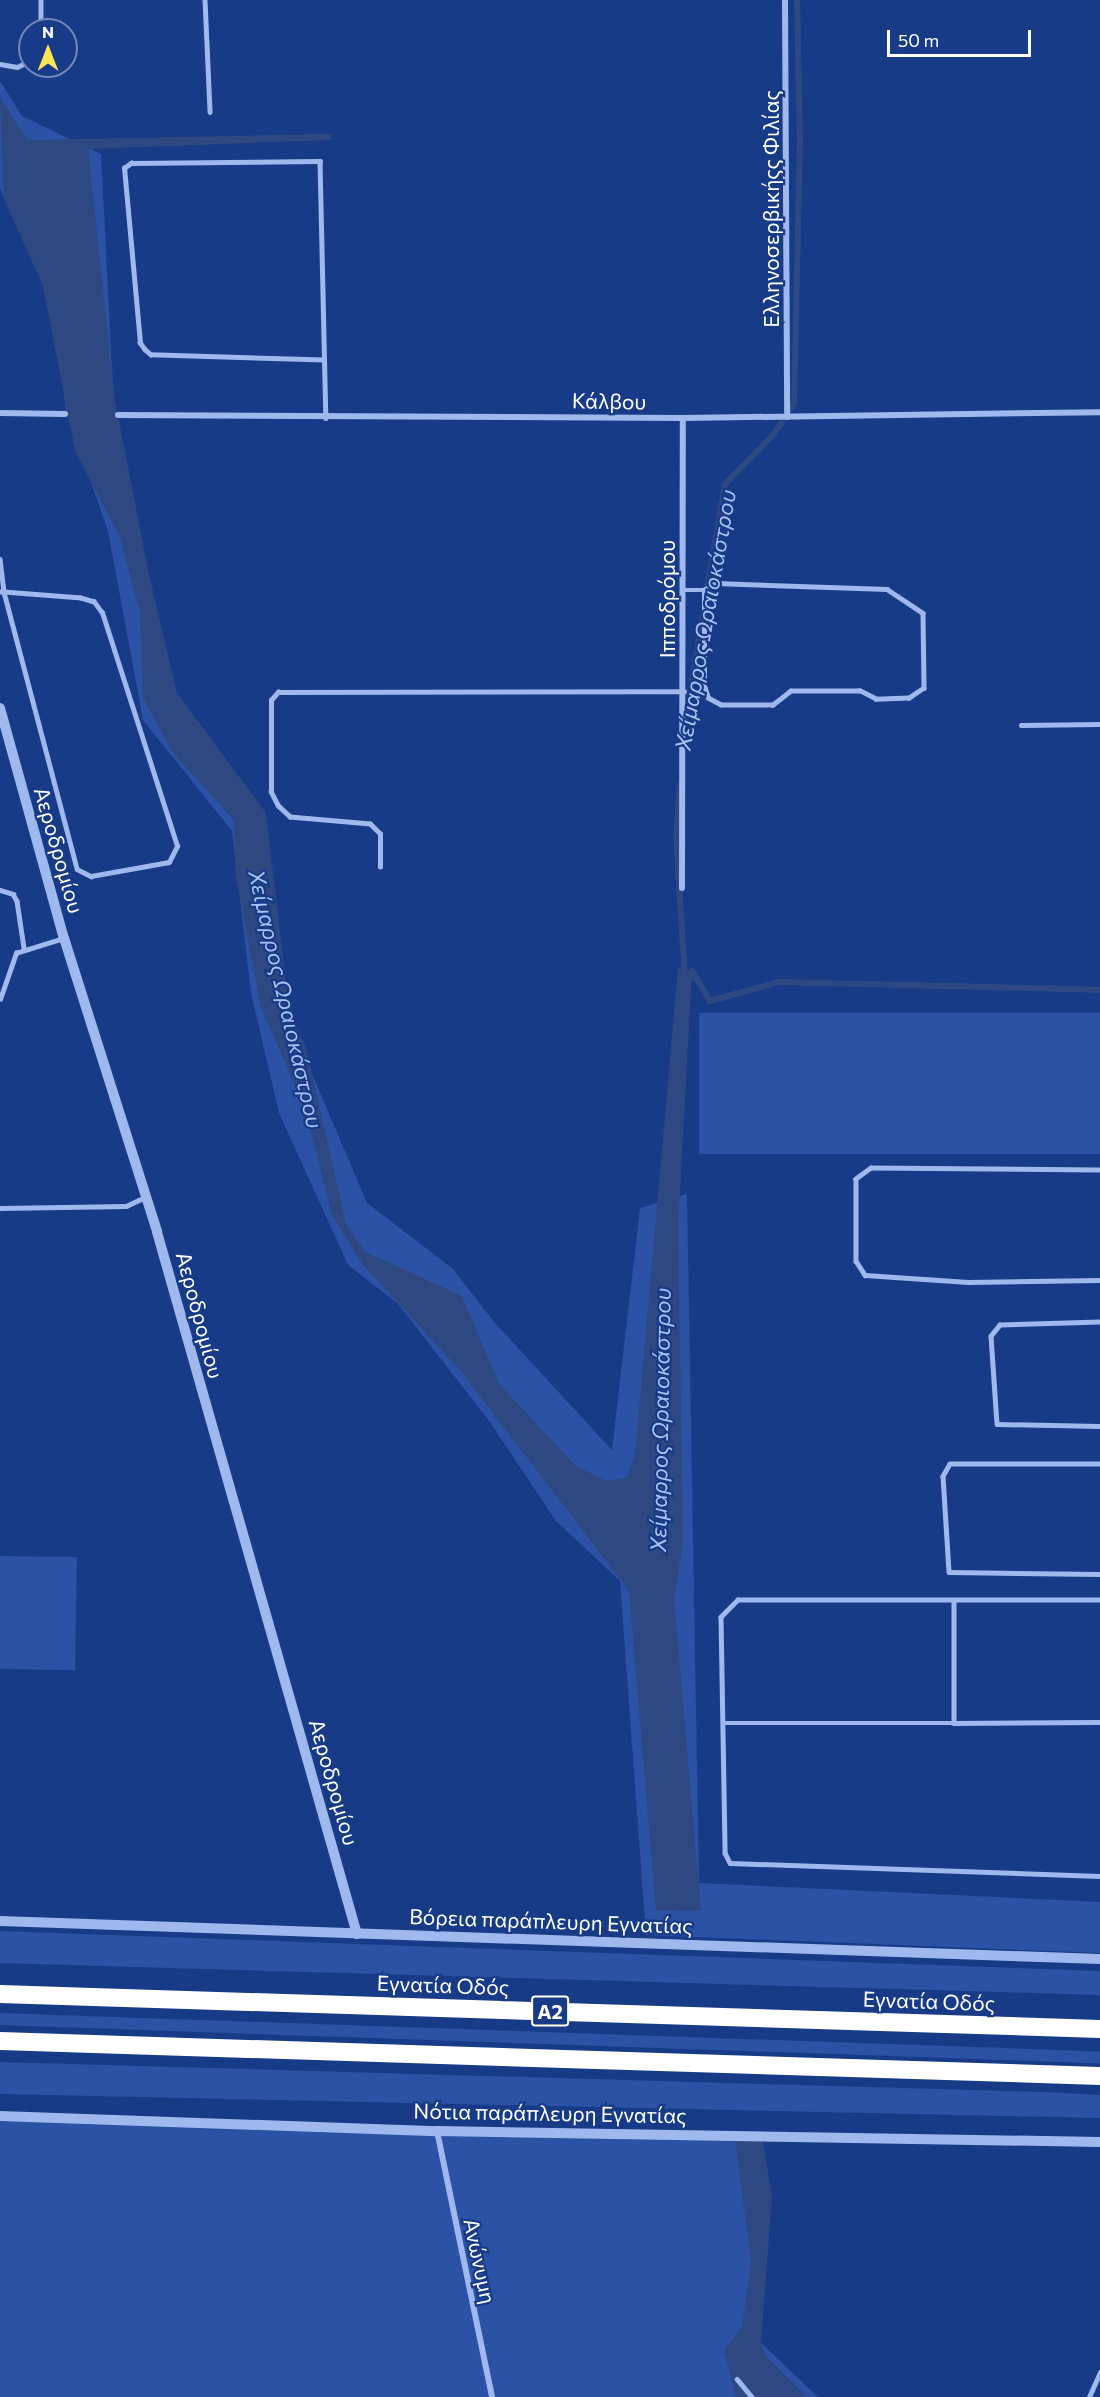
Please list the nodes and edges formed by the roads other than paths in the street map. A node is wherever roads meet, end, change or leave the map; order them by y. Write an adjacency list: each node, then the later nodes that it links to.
1 (41, 0): 4 (lane)
2 (205, 0): 7 (lane)
3 (785, 0): 13 (street, Ελληνοσερβικήςς Φιλίας)
4 (41, 18)
5 (0, 64): 6 (lane)
6 (18, 67)
7 (210, 112)
8 (324, 360): 8 (lane); 14 (lane)
9 (1100, 412): 13 (street, Κάλβου)
10 (0, 413): 11 (street)
11 (65, 414)
12 (118, 416): 14 (street, Κάλβου)
13 (787, 417): 15 (street, Κάλβου)
14 (326, 418): 15 (street, Κάλβου)
15 (683, 418): 17 (street, Ιπποδρόμου)
16 (0, 559): 19 (lane)
17 (683, 590): 18 (lane); 20 (street, Ιπποδρόμου)
18 (704, 590): 18 (lane)
19 (2, 592): 19 (lane)
20 (684, 691): 24 (lane); 25 (street, Ιπποδρόμου)
21 (0, 708): 27 (street, Αεροδρομίου)
22 (1100, 724): 23 (lane)
23 (1021, 725)
24 (380, 867)
25 (682, 888)
26 (0, 890): 28 (lane)
27 (64, 938): 28 (lane); 31 (street, Αεροδρομίου)
28 (24, 948): 29 (lane)
29 (0, 999)
30 (1100, 1170): 33 (lane)
31 (146, 1196): 32 (lane); 45 (street, Αεροδρομίου)
32 (0, 1208)
33 (1100, 1280)
34 (1100, 1322): 35 (lane)
35 (1100, 1426)
36 (1100, 1464): 37 (lane)
37 (1100, 1574)
38 (954, 1600): 39 (lane); 41 (lane); 42 (lane)
39 (1100, 1600)
40 (1100, 1722): 42 (lane)
41 (723, 1723): 42 (lane); 43 (lane)
42 (954, 1723)
43 (1100, 1876)
44 (0, 1921): 45 (street, Βόρεια παράπλευρη Εγνατίας)
45 (357, 1934): 46 (street, Βόρεια παράπλευρη Εγνατίας)
46 (1100, 1959)
47 (0, 1994): 48 (highway, Εγνατία Οδός / Α2)
48 (1100, 2029)
49 (0, 2041): 50 (highway, Α2)
50 (1100, 2076)
51 (0, 2116): 52 (street, Νότια παράπλευρη Εγνατίας)
52 (437, 2131): 53 (street, Νότια παράπλευρη Εγνατίας); 56 (street, Ανώνυμη)
53 (1100, 2142)
54 (1100, 2372): 58 (lane)
55 (737, 2379): 57 (lane)
56 (492, 2397)
57 (752, 2397)
58 (1089, 2397)

